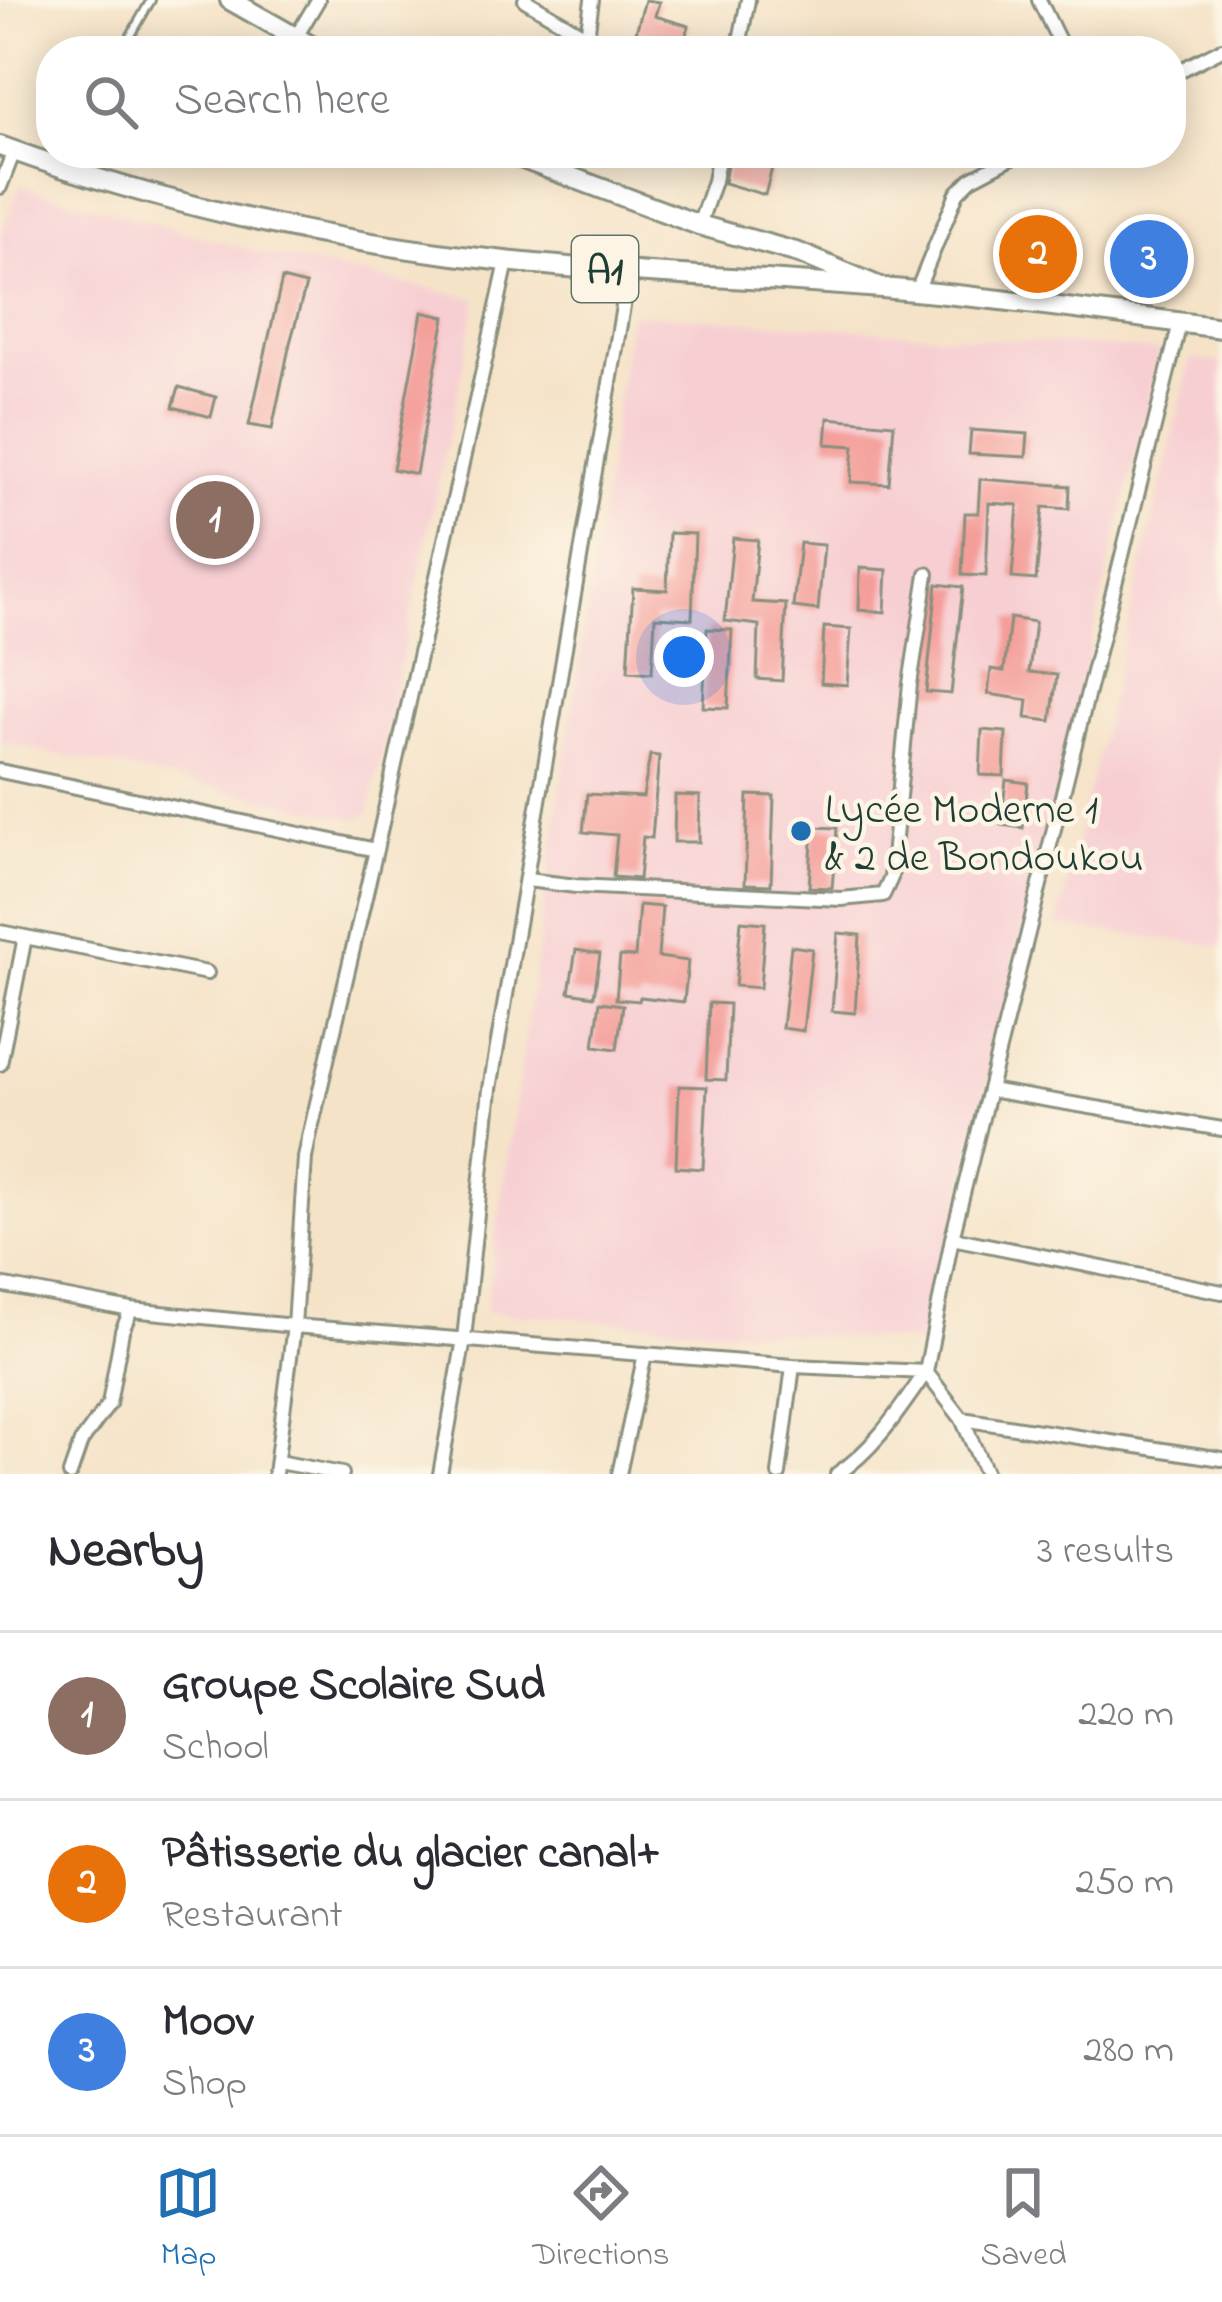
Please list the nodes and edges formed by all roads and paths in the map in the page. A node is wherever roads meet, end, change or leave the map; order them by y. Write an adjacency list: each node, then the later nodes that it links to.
1 (151, 0): 8 (lane)
2 (230, 0): 9 (main road)
3 (318, 0): 10 (street)
4 (525, 0): 11 (street)
5 (592, 0): 12 (street)
6 (748, 0): 13 (street)
7 (1040, 0): 14 (street)
8 (131, 36)
9 (294, 36)
10 (297, 36)
11 (585, 36)
12 (587, 36)
13 (741, 36)
14 (1057, 36)
15 (1222, 49): 16 (street)
16 (1186, 67)
17 (7, 149): 22 (street)
18 (83, 168): 24 (main road, A1)
19 (546, 168): 23 (main road)
20 (716, 168): 23 (street)
21 (992, 168): 27 (street)
22 (0, 188)
23 (699, 225): 26 (main road)
24 (507, 262): 25 (main road, A1); 32 (street)
25 (629, 271): 26 (main road, A1); 33 (street)
26 (884, 288): 27 (main road, A1)
27 (917, 291): 28 (main road, A1)
28 (1180, 323): 29 (main road, A1); 38 (street)
29 (1222, 328)
30 (927, 574): 33 (street)
31 (0, 771): 32 (street)
32 (376, 850): 44 (street)
33 (527, 880): 45 (street)
34 (0, 932): 35 (street)
35 (25, 937): 36 (street); 37 (street)
36 (207, 974)
37 (0, 1064)
38 (989, 1090): 39 (street); 40 (street)
39 (1222, 1129)
40 (952, 1238): 42 (street); 48 (street)
41 (0, 1285): 43 (street)
42 (1222, 1292)
43 (131, 1310): 44 (street); 52 (street)
44 (294, 1326): 45 (street); 51 (street)
45 (464, 1339): 46 (street); 54 (street)
46 (645, 1354): 47 (street); 55 (street)
47 (794, 1366): 48 (street); 56 (street)
48 (926, 1372): 49 (street); 57 (street)
49 (962, 1419): 50 (street); 58 (street)
50 (1222, 1459)
51 (276, 1468): 53 (street)
52 (70, 1474)
53 (342, 1474)
54 (440, 1474)
55 (619, 1474)
56 (779, 1474)
57 (837, 1474)
58 (986, 1474)

